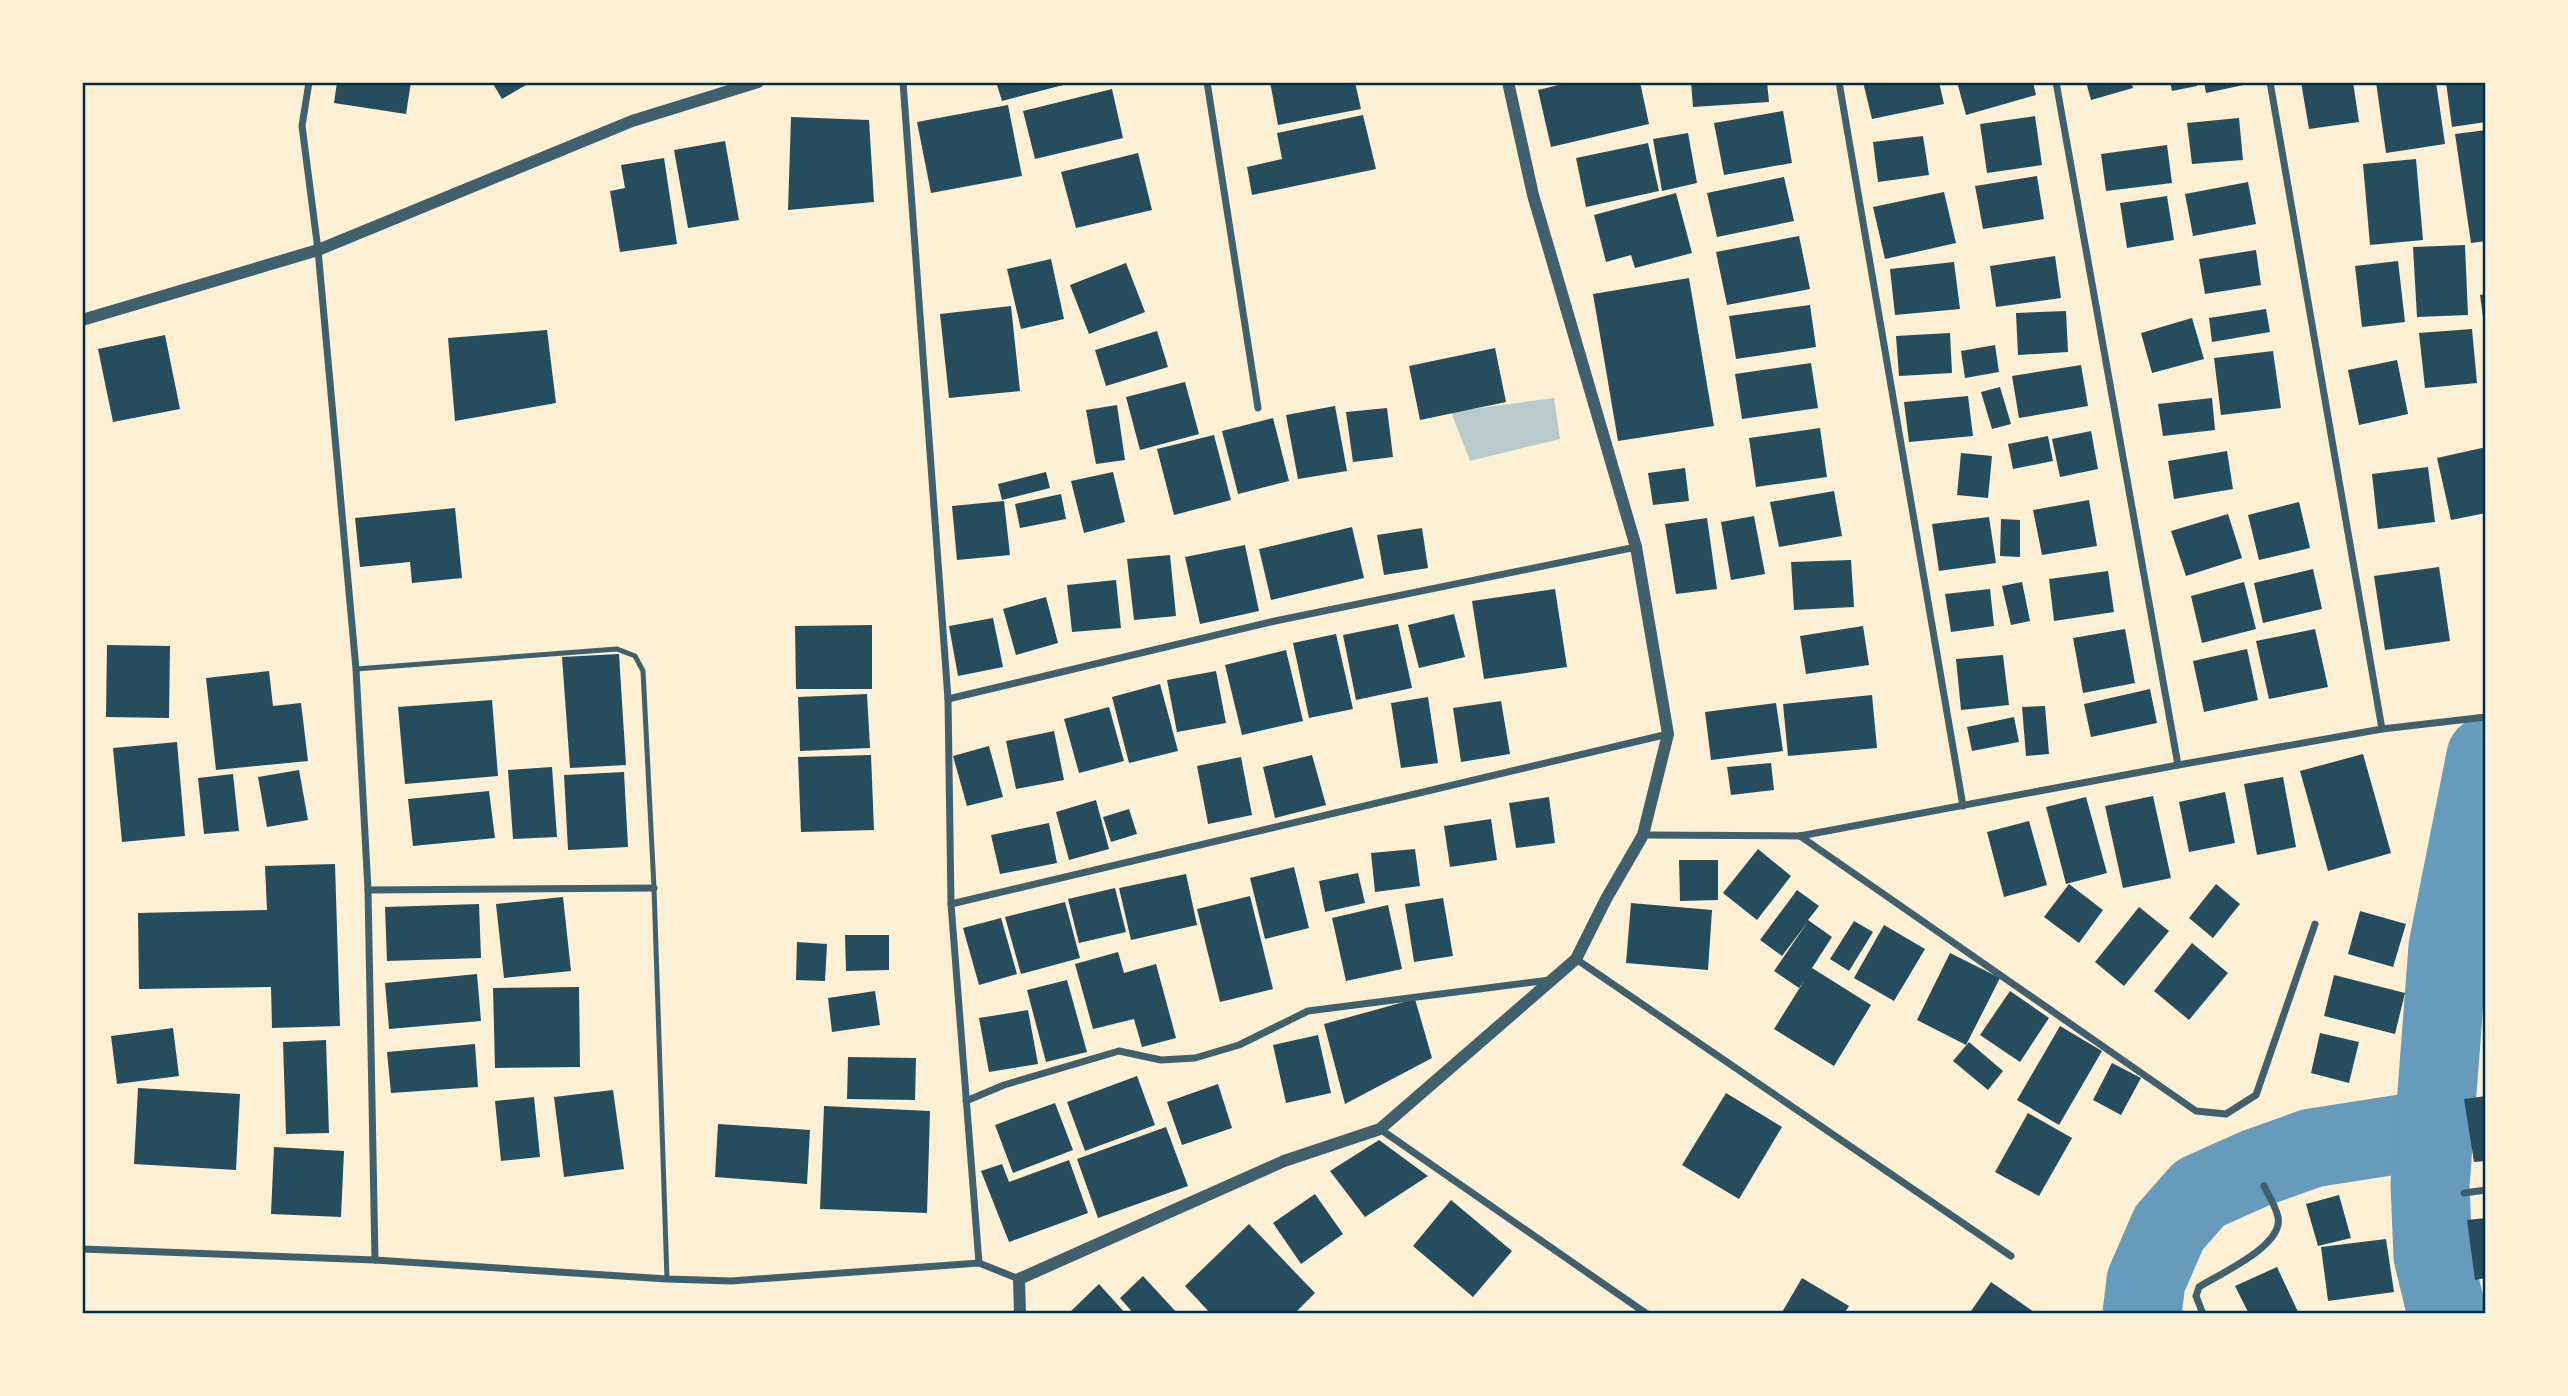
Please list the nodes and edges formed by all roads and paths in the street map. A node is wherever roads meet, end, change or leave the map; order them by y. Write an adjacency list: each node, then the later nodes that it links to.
1 (309, 82): 9 (street)
2 (758, 82): 9 (street)
3 (903, 82): 14 (street)
4 (1207, 82): 11 (street)
5 (1508, 82): 12 (street)
6 (1839, 82): 19 (street)
7 (2056, 82): 18 (street)
8 (2270, 82): 16 (street)
9 (318, 250): 10 (street); 13 (street)
10 (82, 320)
11 (1258, 408)
12 (1636, 547): 14 (street); 17 (street)
13 (356, 669): 22 (lane); 23 (street)
14 (948, 699): 24 (street)
15 (2486, 717): 16 (street)
16 (2382, 729): 18 (street)
17 (1668, 734): 20 (street); 24 (street)
18 (2178, 765): 19 (street)
19 (1963, 806): 21 (street)
20 (1643, 835): 21 (street); 26 (street)
21 (1800, 836): 25 (street)
22 (654, 888): 23 (street); 37 (lane)
23 (368, 890): 35 (street)
24 (951, 904): 28 (street)
25 (2315, 924)
26 (1576, 960): 27 (street); 34 (street)
27 (1553, 980): 28 (street); 29 (street)
28 (966, 1101): 36 (street)
29 (1380, 1129): 38 (street); 40 (street)
30 (2264, 1186): 41 (street)
31 (2486, 1190): 32 (street)
32 (2463, 1193)
33 (82, 1249): 35 (street)
34 (2011, 1256)
35 (375, 1260): 37 (street)
36 (979, 1263): 37 (street); 38 (street)
37 (667, 1279)
38 (1019, 1279): 39 (street)
39 (1020, 1314)
40 (1647, 1314)
41 (2203, 1314)

